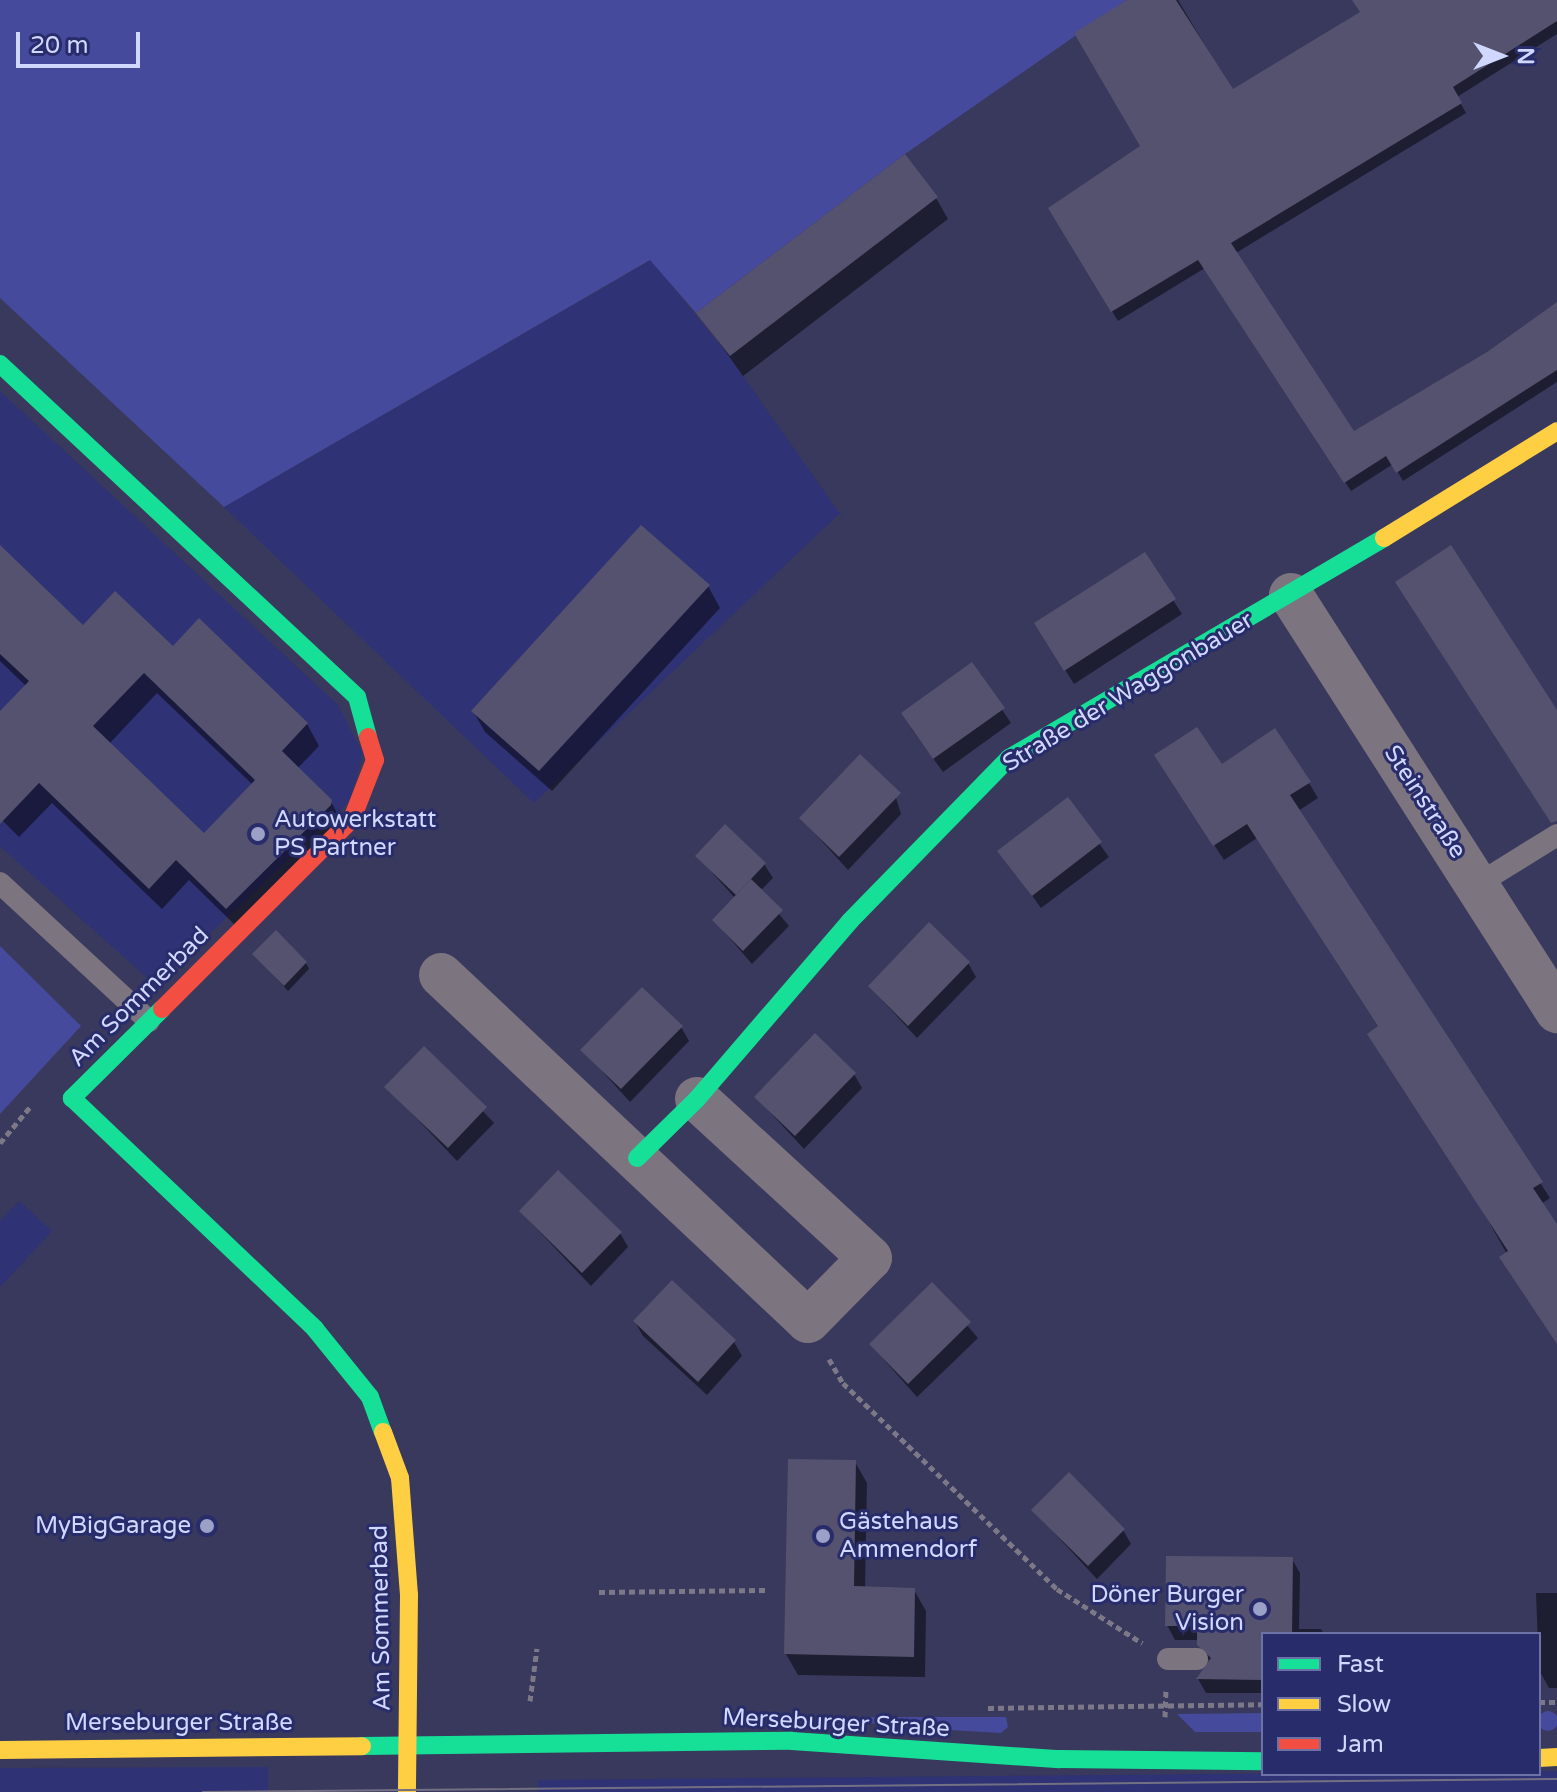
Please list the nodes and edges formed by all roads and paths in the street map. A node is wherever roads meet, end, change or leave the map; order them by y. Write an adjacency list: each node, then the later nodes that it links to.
1 (0, 364): 9 (street, Am Sommerbad)
2 (1557, 431): 3 (street, Straße der Waggonbauer)
3 (1291, 595): 6 (street, Steinstraße); 10 (street, Straße der Waggonbauer)
4 (1557, 835): 6 (lane)
5 (0, 883): 9 (lane)
6 (1478, 884): 8 (street, Steinstraße)
7 (441, 975): 11 (street)
8 (1557, 1011)
9 (149, 1021): 20 (street, Am Sommerbad)
10 (697, 1099): 11 (street, Straße der Waggonbauer); 12 (street)
11 (637, 1158): 12 (street)
12 (808, 1321): 13 (path)
13 (1057, 1589)
14 (769, 1590): 15 (path)
15 (599, 1592)
16 (537, 1648): 19 (path)
17 (1168, 1659): 18 (lane)
18 (1197, 1659)
19 (528, 1701)
20 (406, 1744): 21 (street, Merseburger Straße); 22 (street, Merseburger Straße); 23 (street)
21 (0, 1750)
22 (1261, 1761)
23 (407, 1792)

